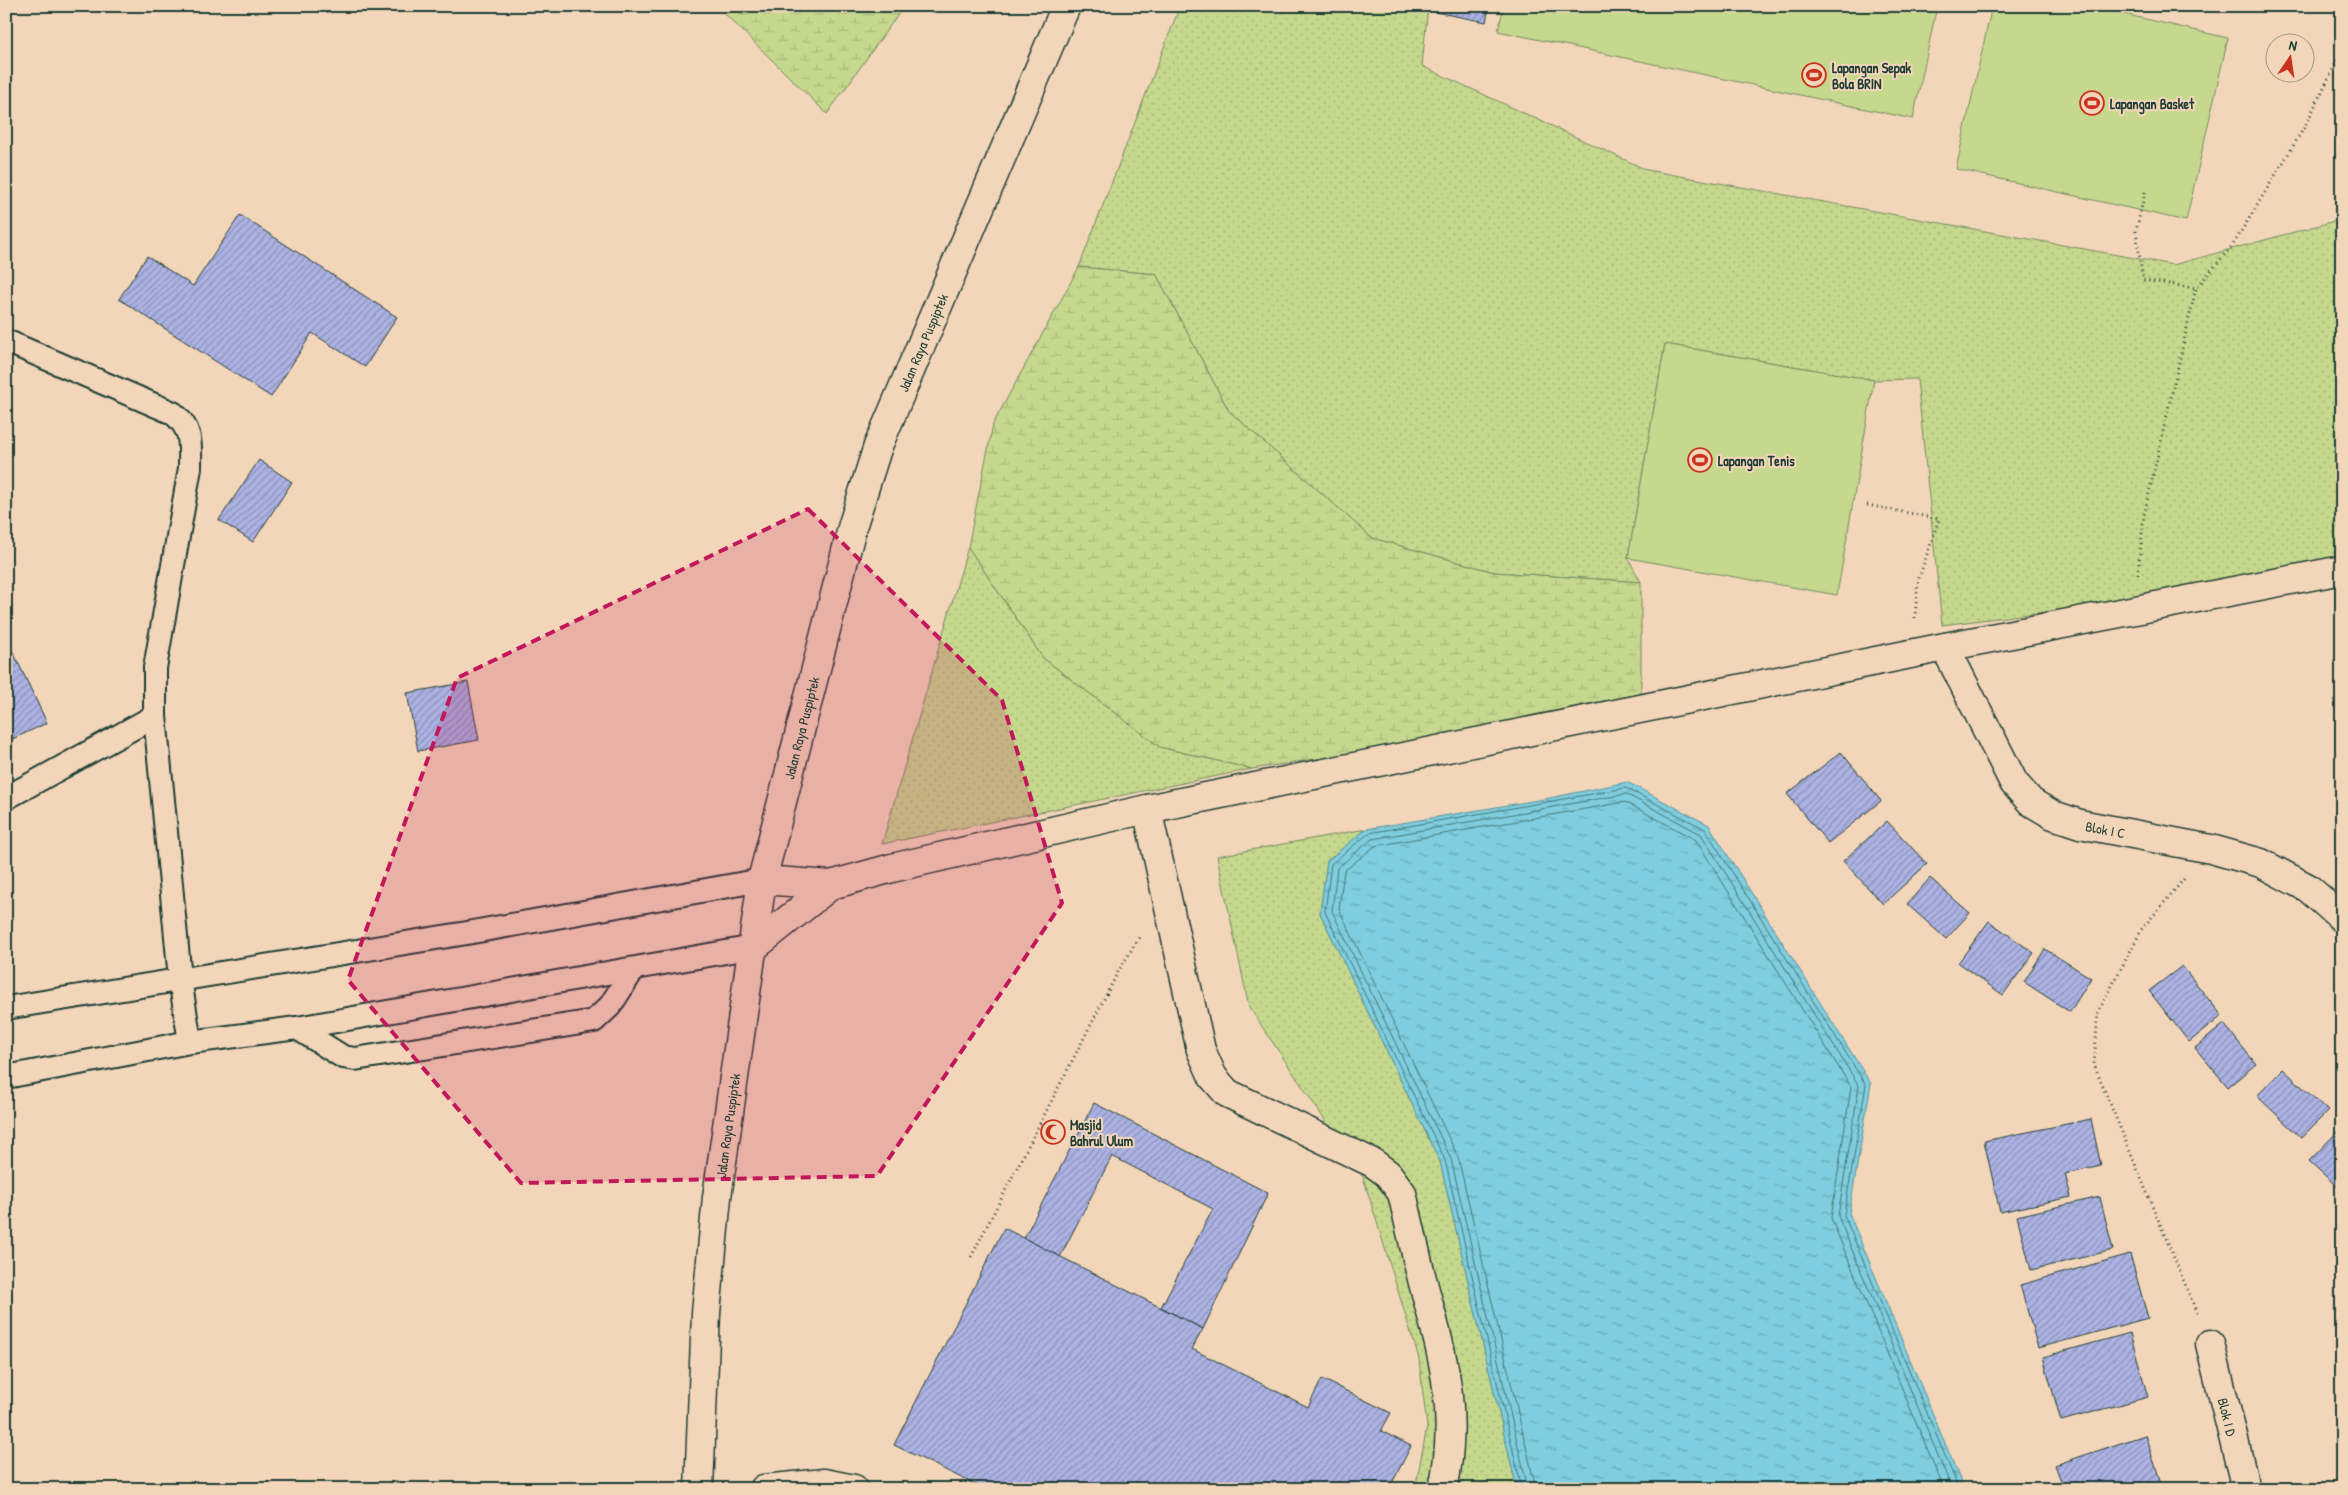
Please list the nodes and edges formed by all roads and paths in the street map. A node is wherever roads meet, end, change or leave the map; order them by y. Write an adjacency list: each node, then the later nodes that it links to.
1 (1066, 6): 15 (street, Jalan Raya Puspiptek)
2 (2342, 51): 4 (path)
3 (2145, 192): 4 (path)
4 (2196, 288): 8 (path)
5 (6, 341): 11 (lane)
6 (1867, 505): 10 (path)
7 (2342, 570): 8 (street)
8 (2150, 607): 9 (street)
9 (1945, 647): 10 (street); 14 (street, Blok I C)
10 (1912, 654): 13 (street)
11 (155, 716): 12 (lane); 21 (lane)
12 (6, 798)
13 (1147, 809): 16 (street); 17 (street)
14 (2211, 849): 18 (street, Blok I C); 27 (path)
15 (762, 880): 16 (street); 19 (street, Jalan Raya Puspiptek); 21 (lane)
16 (831, 885): 19 (street)
17 (1170, 908): 26 (path); 31 (street)
18 (2342, 918)
19 (754, 947): 20 (lane); 28 (street, Jalan Raya Puspiptek)
20 (633, 970): 23 (lane); 23 (lane)
21 (180, 979): 22 (lane); 24 (lane)
22 (6, 1008)
23 (297, 1028): 24 (lane)
24 (190, 1042): 25 (lane)
25 (6, 1076)
26 (971, 1256)
27 (2210, 1344): 32 (street, Blok I D)
28 (699, 1489)
29 (764, 1489): 30 (street)
30 (854, 1489)
31 (1443, 1489)
32 (2246, 1489)

